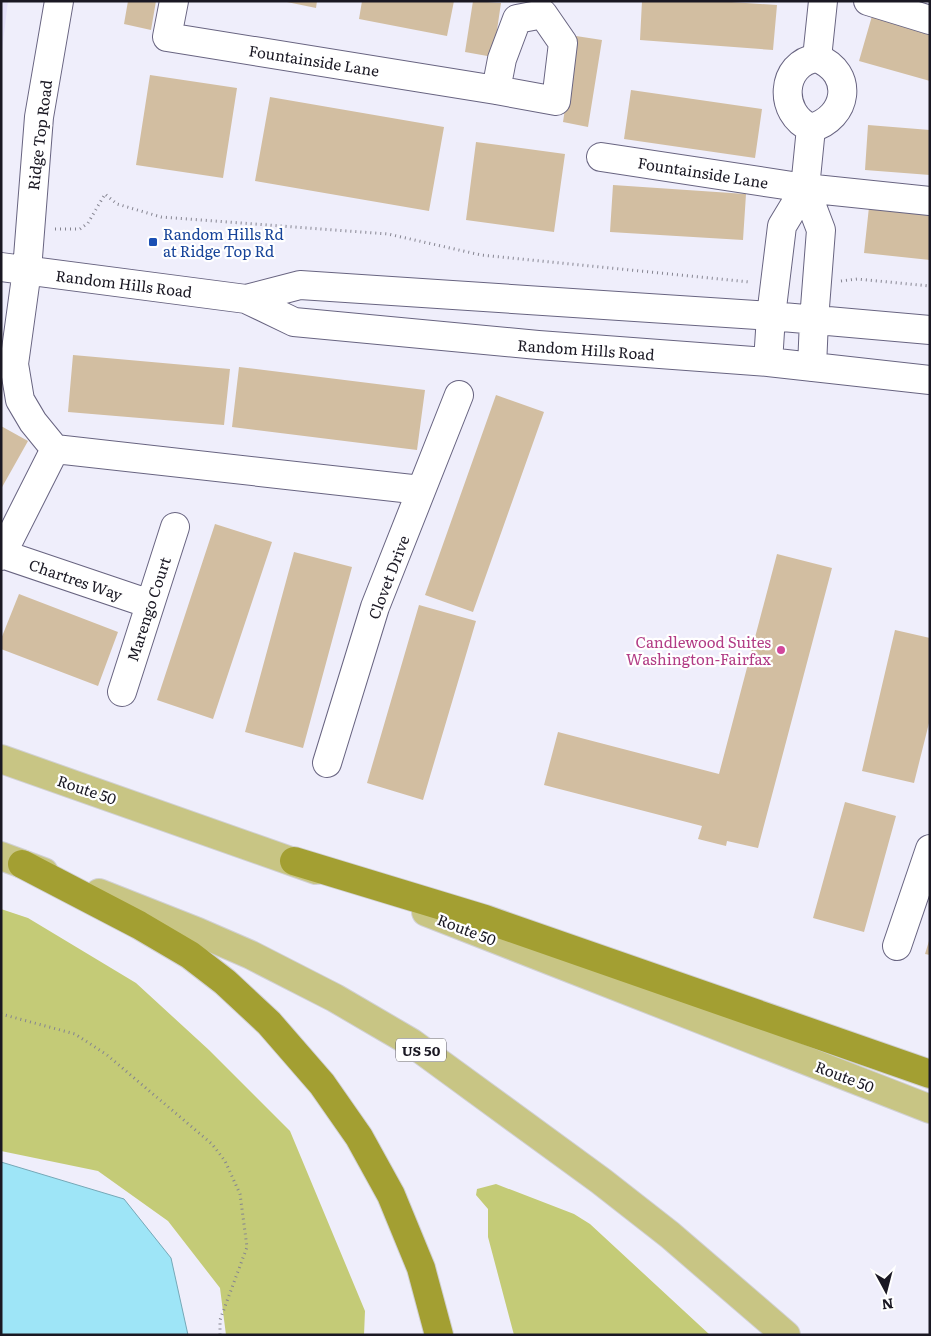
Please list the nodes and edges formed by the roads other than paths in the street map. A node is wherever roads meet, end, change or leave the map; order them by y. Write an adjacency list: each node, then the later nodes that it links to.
1 (59, 1): 12 (street, Ridge Top Road)
2 (174, 1): 7 (street, Fountainside Lane)
3 (823, 1): 6 (street)
4 (868, 1): 5 (street)
5 (930, 20)
6 (817, 58): 8 (street); 8 (street)
7 (496, 90)
8 (811, 128): 10 (street)
9 (601, 157): 10 (street, Fountainside Lane)
10 (805, 188): 11 (street, Fountainside Lane); 14 (street); 15 (street)
11 (930, 201)
12 (14, 268): 13 (street, Random Hills Road); 21 (street, Ridge Top Road)
13 (246, 298): 14 (street, Random Hills Road); 17 (street, Random Hills Road)
14 (771, 316): 15 (street, Random Hills Road); 17 (street)
15 (814, 320): 16 (street, Random Hills Road); 18 (street)
16 (930, 330)
17 (768, 362): 18 (street, Random Hills Road)
18 (812, 367): 19 (street, Random Hills Road)
19 (930, 380)
20 (459, 395): 22 (street, Clovet Drive)
21 (55, 449): 22 (street); 24 (street)
22 (421, 490): 28 (street, Clovet Drive)
23 (175, 527): 25 (street, Marengo Court)
24 (2, 555): 25 (street, Chartres Way)
25 (150, 604): 26 (street, Marengo Court)
26 (122, 692)
27 (1, 759): 31 (main road, Route 50)
28 (328, 763)
29 (930, 850): 32 (street)
30 (12, 860): 35 (highway); 36 (main road, US 50)
31 (294, 861): 33 (highway); 34 (main road, Route 50)
32 (897, 946)
33 (930, 1074)
34 (930, 1109)
35 (439, 1335)
36 (786, 1335)

